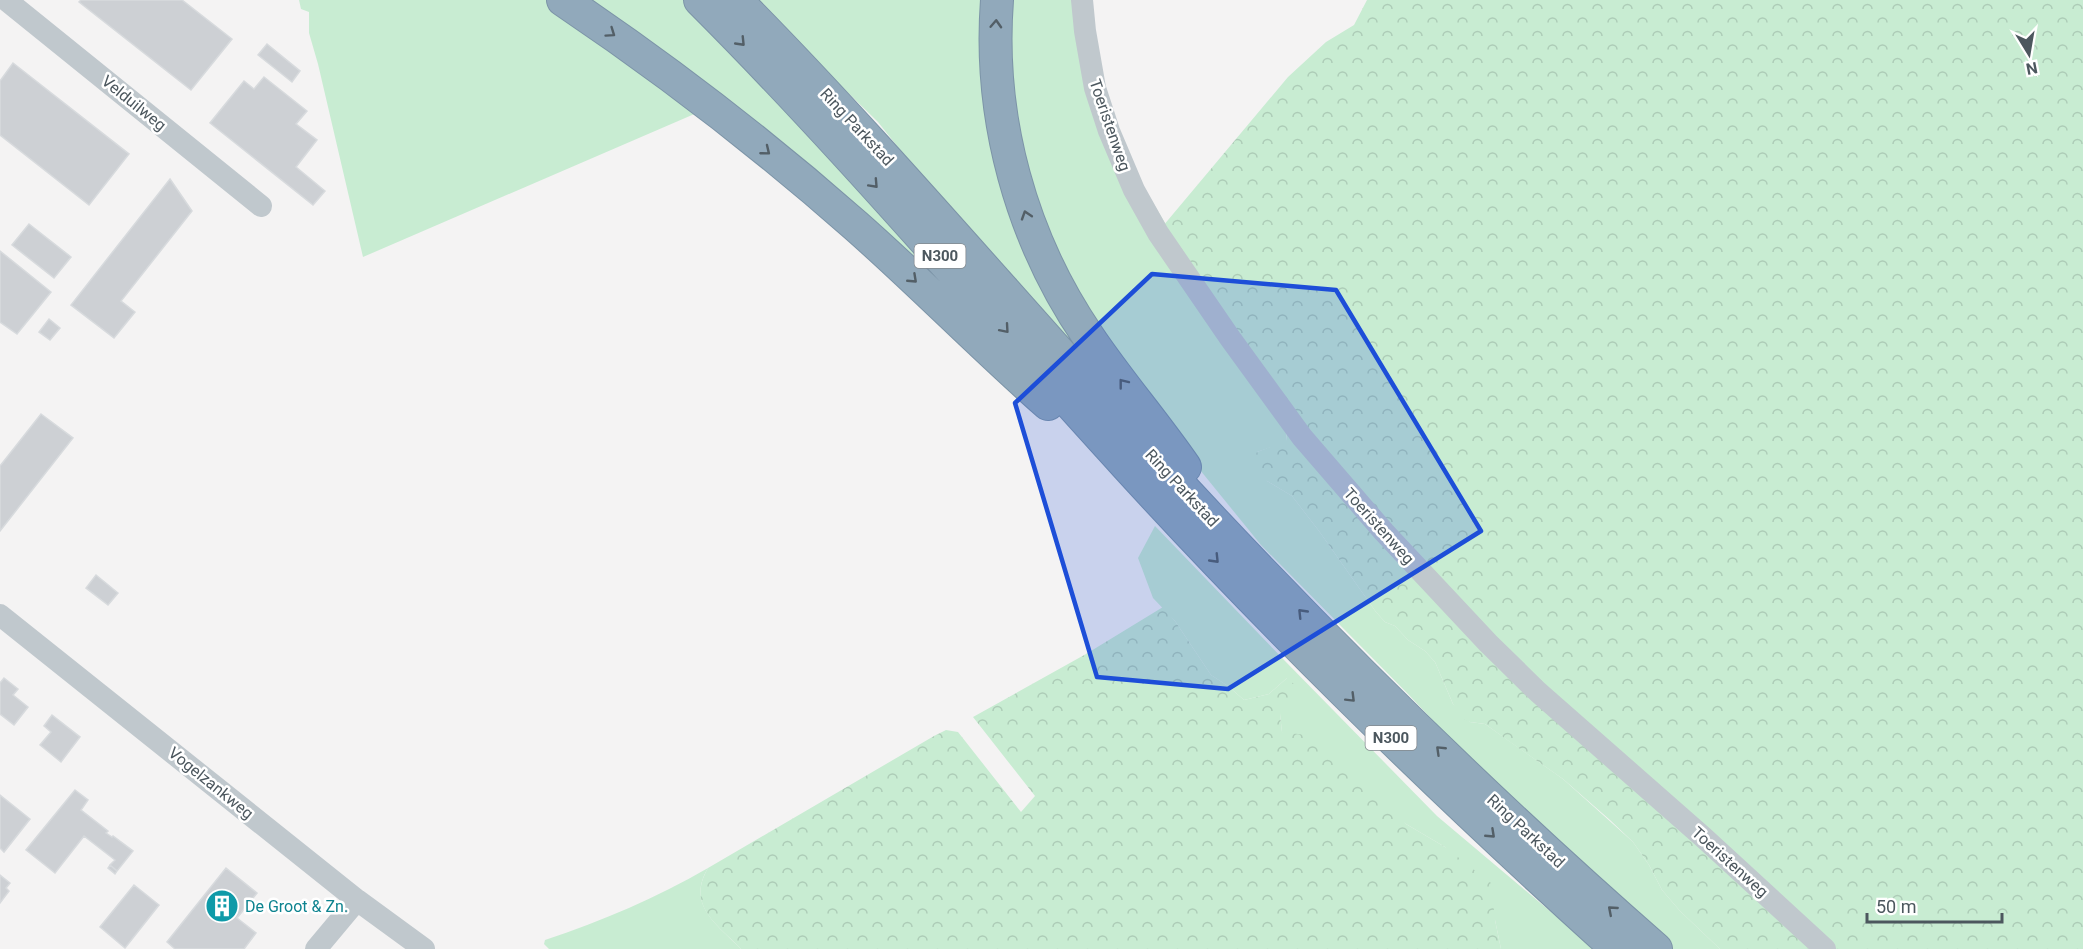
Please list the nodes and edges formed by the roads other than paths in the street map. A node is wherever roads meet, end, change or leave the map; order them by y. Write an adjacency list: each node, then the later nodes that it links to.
1 (6, 0): 7 (street, Velduilweg)
2 (563, 0): 8 (highway, N300, one-way to 8)
3 (700, 0): 8 (highway, Ring Parkstad / N300, one-way to 8)
4 (735, 0): 9 (highway, Ring Parkstad / N300)
5 (997, 0): 9 (highway, N300, one-way to 5)
6 (1082, 0): 16 (street, Toeristenweg)
7 (261, 206)
8 (1174, 517): 14 (highway, Ring Parkstad / N300, one-way to 14)
9 (1239, 548): 15 (highway, Ring Parkstad / N300, one-way to 9)
10 (0, 615): 11 (street, Vogelzankweg)
11 (357, 900): 12 (street); 13 (street, Vogelzankweg)
12 (316, 949)
13 (424, 949)
14 (1617, 949)
15 (1656, 949)
16 (1825, 949)

